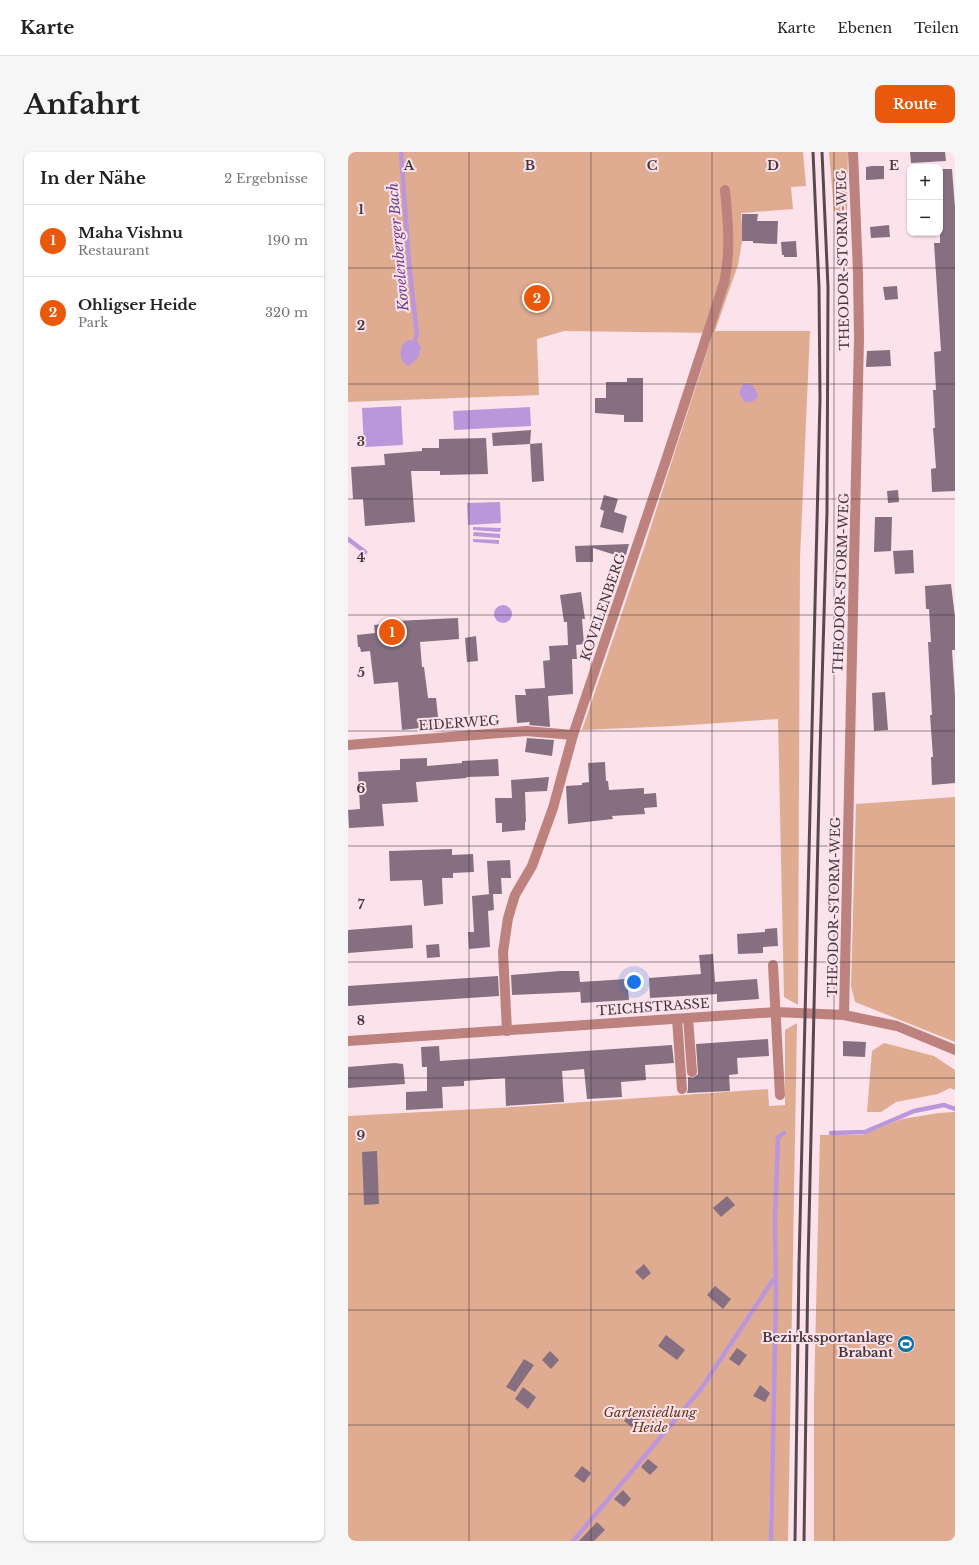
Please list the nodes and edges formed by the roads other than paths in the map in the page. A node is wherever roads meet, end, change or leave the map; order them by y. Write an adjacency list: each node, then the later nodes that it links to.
1 (853, 152): 7 (street, THEODOR-STORM-WEG)
2 (725, 190): 3 (street, KOVELENBERG)
3 (573, 735): 4 (street, EIDERWEG); 10 (street, KOVELENBERG)
4 (348, 745)
5 (773, 965): 6 (street)
6 (776, 1012): 7 (street, TEICHSTRASSE); 8 (street, TEICHSTRASSE); 15 (street)
7 (844, 1015): 12 (street, TEICHSTRASSE)
8 (688, 1018): 9 (street, TEICHSTRASSE); 13 (street)
9 (677, 1019): 10 (street, TEICHSTRASSE); 14 (street)
10 (507, 1031): 11 (street, TEICHSTRASSE)
11 (348, 1041)
12 (955, 1050)
13 (692, 1072)
14 (682, 1089)
15 (780, 1095)

